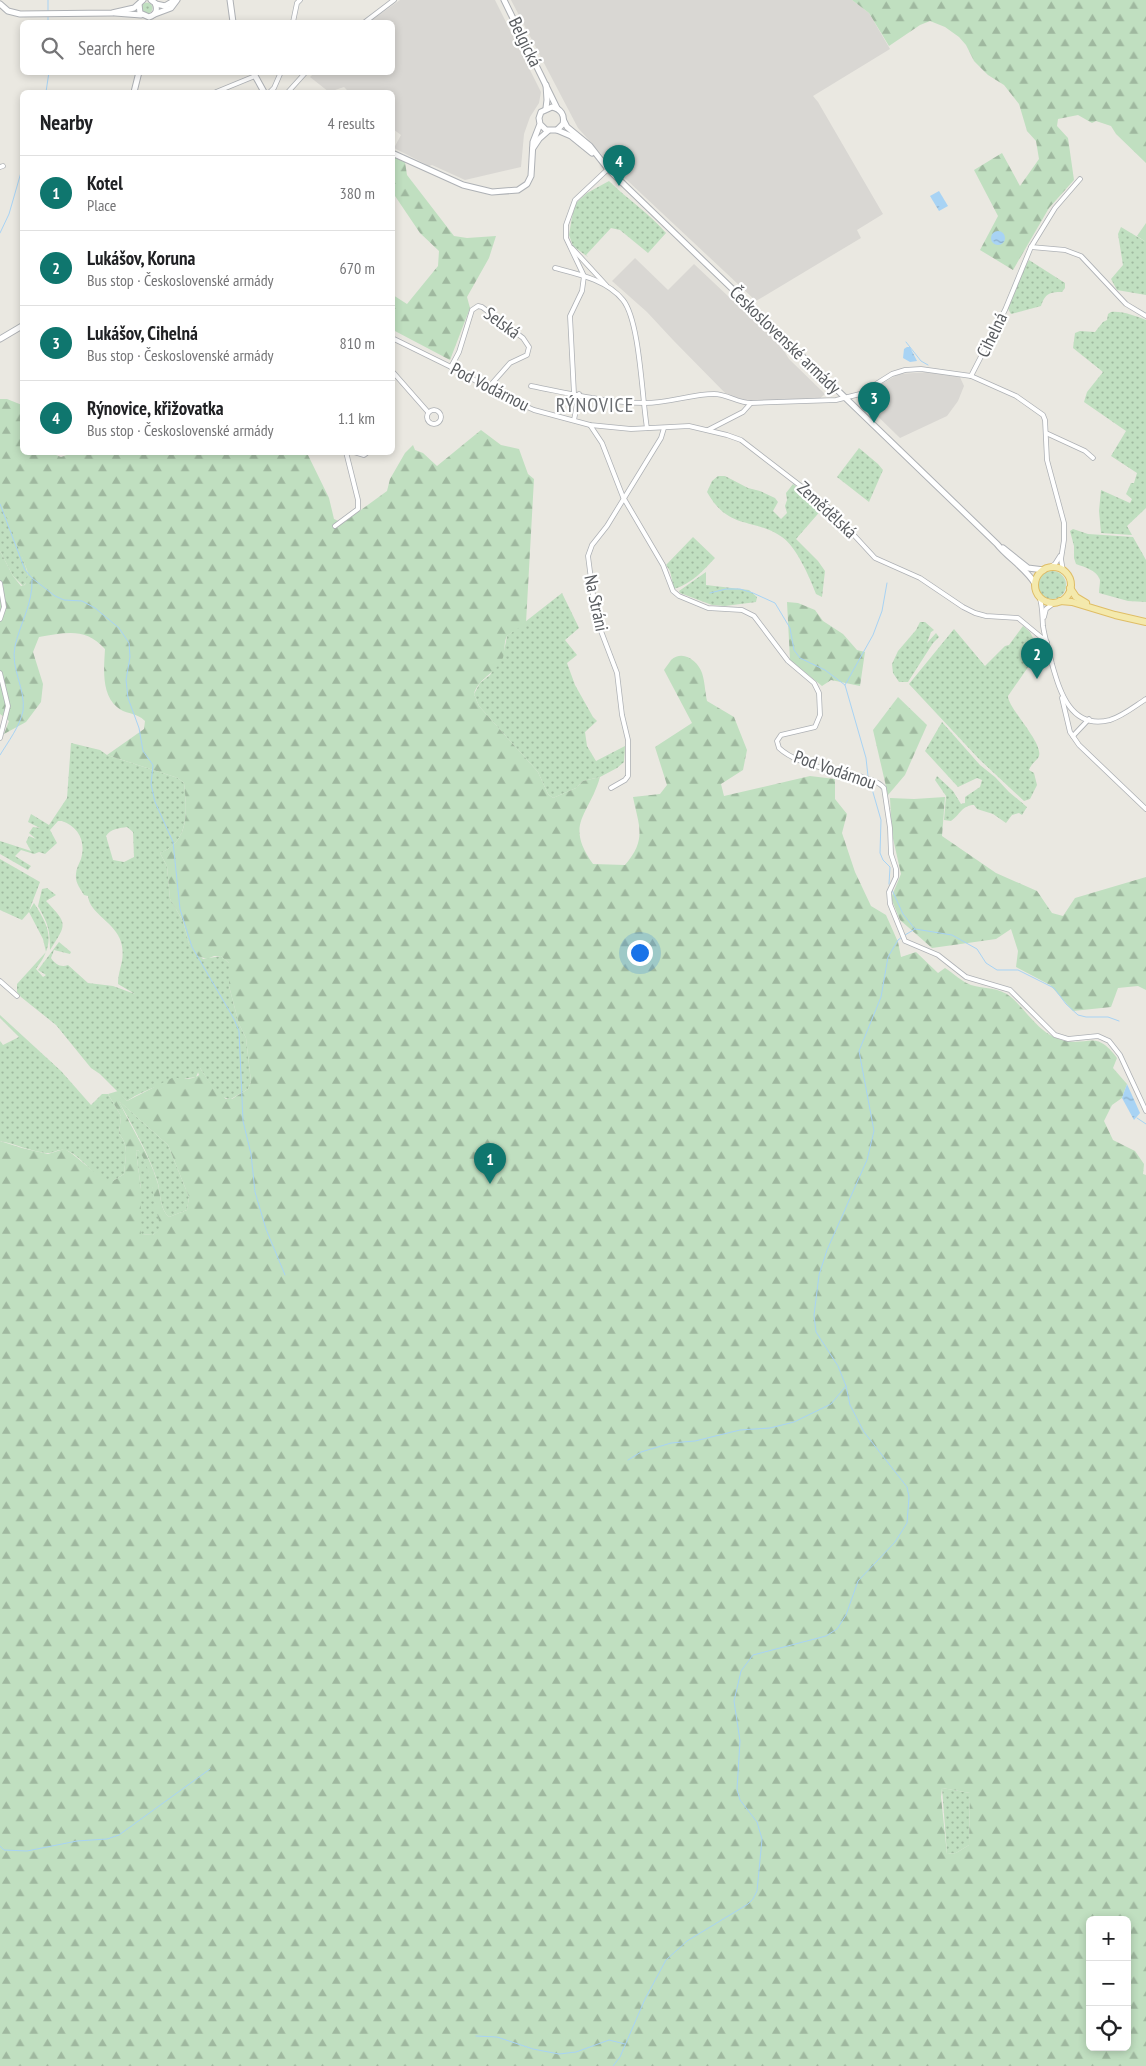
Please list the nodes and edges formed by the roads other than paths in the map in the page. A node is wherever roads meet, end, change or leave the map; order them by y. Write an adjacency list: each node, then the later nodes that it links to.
1 (176, 0): 6 (street); 10 (street)
2 (230, 0): 14 (street)
3 (300, 0): 15 (street)
4 (394, 0): 16 (street)
5 (504, 0): 22 (street, Belgická)
6 (154, 1): 10 (street)
7 (141, 2): 9 (street); 11 (street)
8 (0, 4): 9 (street)
9 (112, 12): 11 (street)
10 (154, 14): 11 (street); 13 (street)
11 (142, 16): 12 (street)
12 (145, 20)
13 (152, 20)
14 (233, 20)
15 (293, 20)
16 (368, 20)
17 (138, 75): 23 (street)
18 (252, 75): 24 (street)
19 (255, 75): 25 (street)
20 (280, 75): 26 (street)
21 (304, 75): 27 (street)
22 (546, 85): 28 (street, Belgická); 29 (street, Belgická)
23 (134, 90)
24 (220, 90)
25 (263, 90)
26 (275, 90)
27 (292, 90)
28 (546, 108): 29 (street); 31 (street)
29 (562, 111): 30 (street)
30 (564, 121): 32 (street); 36 (street, Československé armády)
31 (540, 124): 33 (street); 34 (street)
32 (557, 130): 33 (street); 36 (street, Československé armády)
33 (548, 131): 34 (street)
34 (533, 149): 35 (street)
35 (395, 154)
36 (596, 156): 37 (street, Československé armády)
37 (608, 169): 39 (street); 54 (street, Československé armády)
38 (1080, 179): 40 (street, Cihelná)
39 (568, 244): 42 (street); 43 (street)
40 (1030, 247): 44 (street); 50 (street, Cihelná)
41 (555, 268): 42 (street)
42 (584, 276): 43 (street); 53 (street)
43 (608, 287): 55 (street)
44 (1146, 316)
45 (20, 327): 47 (street)
46 (395, 339): 48 (street, Pod Vodárnou)
47 (0, 340)
48 (451, 367): 52 (street, Pod Vodárnou); 52 (street, Selská)
49 (395, 374): 57 (street)
50 (971, 376): 54 (street, Cihelná); 63 (street)
51 (531, 386): 53 (street, Cihelná)
52 (488, 388): 58 (street, Pod Vodárnou)
53 (577, 394): 55 (street, Cihelná); 58 (street)
54 (844, 398): 56 (street, Cihelná); 68 (street, Československé armády)
55 (643, 403): 56 (street, Cihelná); 60 (street)
56 (751, 403): 62 (street)
57 (428, 412)
58 (574, 420): 59 (street, Pod Vodárnou)
59 (590, 425): 60 (street, Zemědělská); 66 (street, Pod Vodárnou)
60 (647, 428): 61 (street, Zemědělská)
61 (664, 428): 62 (street, Zemědělská); 66 (street, Na Stráni)
62 (708, 430): 81 (street, Zemědělská)
63 (1046, 433): 65 (street); 69 (street)
64 (347, 455): 67 (street)
65 (1093, 458)
66 (623, 497): 88 (street, Na Stráni); 92 (street, Pod Vodárnou)
67 (335, 526)
68 (997, 544): 70 (street, Československé armády); 73 (street, Československé armády)
69 (1062, 549): 70 (street); 71 (street)
70 (1047, 569): 71 (main road, Československé armády); 73 (main road)
71 (1063, 571): 74 (main road)
72 (0, 582): 78 (street)
73 (1035, 584): 75 (main road, Československé armády)
74 (1070, 588): 76 (main road); 77 (main road)
75 (1039, 596): 76 (main road); 79 (street, Československé armády)
76 (1057, 602): 77 (main road); 79 (street)
77 (1098, 610): 80 (main road)
78 (0, 619)
79 (1043, 619): 81 (street, Československé armády)
80 (1146, 622)
81 (1047, 642): 83 (street, Československé armády)
82 (0, 673): 87 (street)
83 (1062, 695): 85 (street, Československé armády); 86 (street)
84 (1146, 699): 85 (street)
85 (1089, 719): 86 (street)
86 (1073, 736): 89 (street)
87 (0, 738)
88 (611, 788)
89 (1146, 809)
90 (0, 981): 91 (street)
91 (17, 996)
92 (1146, 1111)

